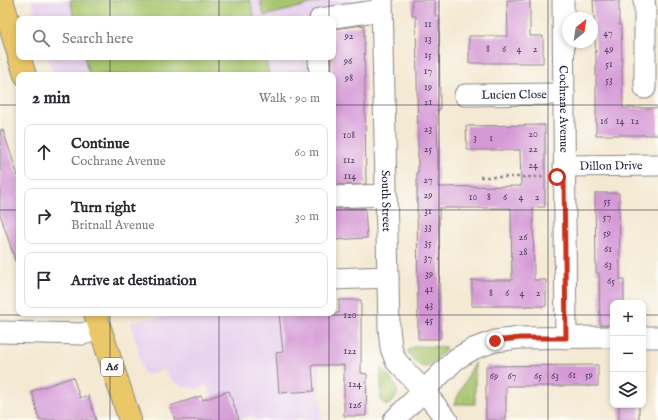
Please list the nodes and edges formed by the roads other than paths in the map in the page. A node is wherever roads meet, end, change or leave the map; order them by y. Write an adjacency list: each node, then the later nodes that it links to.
1 (2, 0): 6 (highway)
2 (563, 0): 12 (street, Cochrane Avenue)
3 (644, 0): 11 (street)
4 (382, 5): 5 (street); 16 (street, South Street)
5 (333, 16)
6 (16, 46)
7 (20, 60): 9 (highway)
8 (319, 60): 10 (street)
9 (24, 72)
10 (320, 72)
11 (645, 88)
12 (564, 94): 13 (street, Lucien Close); 15 (street, Cochrane Avenue)
13 (465, 95)
14 (658, 165): 15 (street, Dillon Drive)
15 (564, 172): 25 (street, Cochrane Avenue)
16 (386, 195): 17 (street); 18 (street, South Street)
17 (336, 196)
18 (388, 277): 19 (street); 26 (street, South Street)
19 (336, 279)
20 (97, 321): 21 (street); 27 (highway, A6)
21 (0, 332)
22 (610, 337): 25 (street)
23 (646, 337): 24 (street)
24 (658, 337)
25 (566, 338): 26 (street)
26 (424, 391): 28 (street); 29 (street, South Street)
27 (130, 420)
28 (394, 420)
29 (447, 420)

